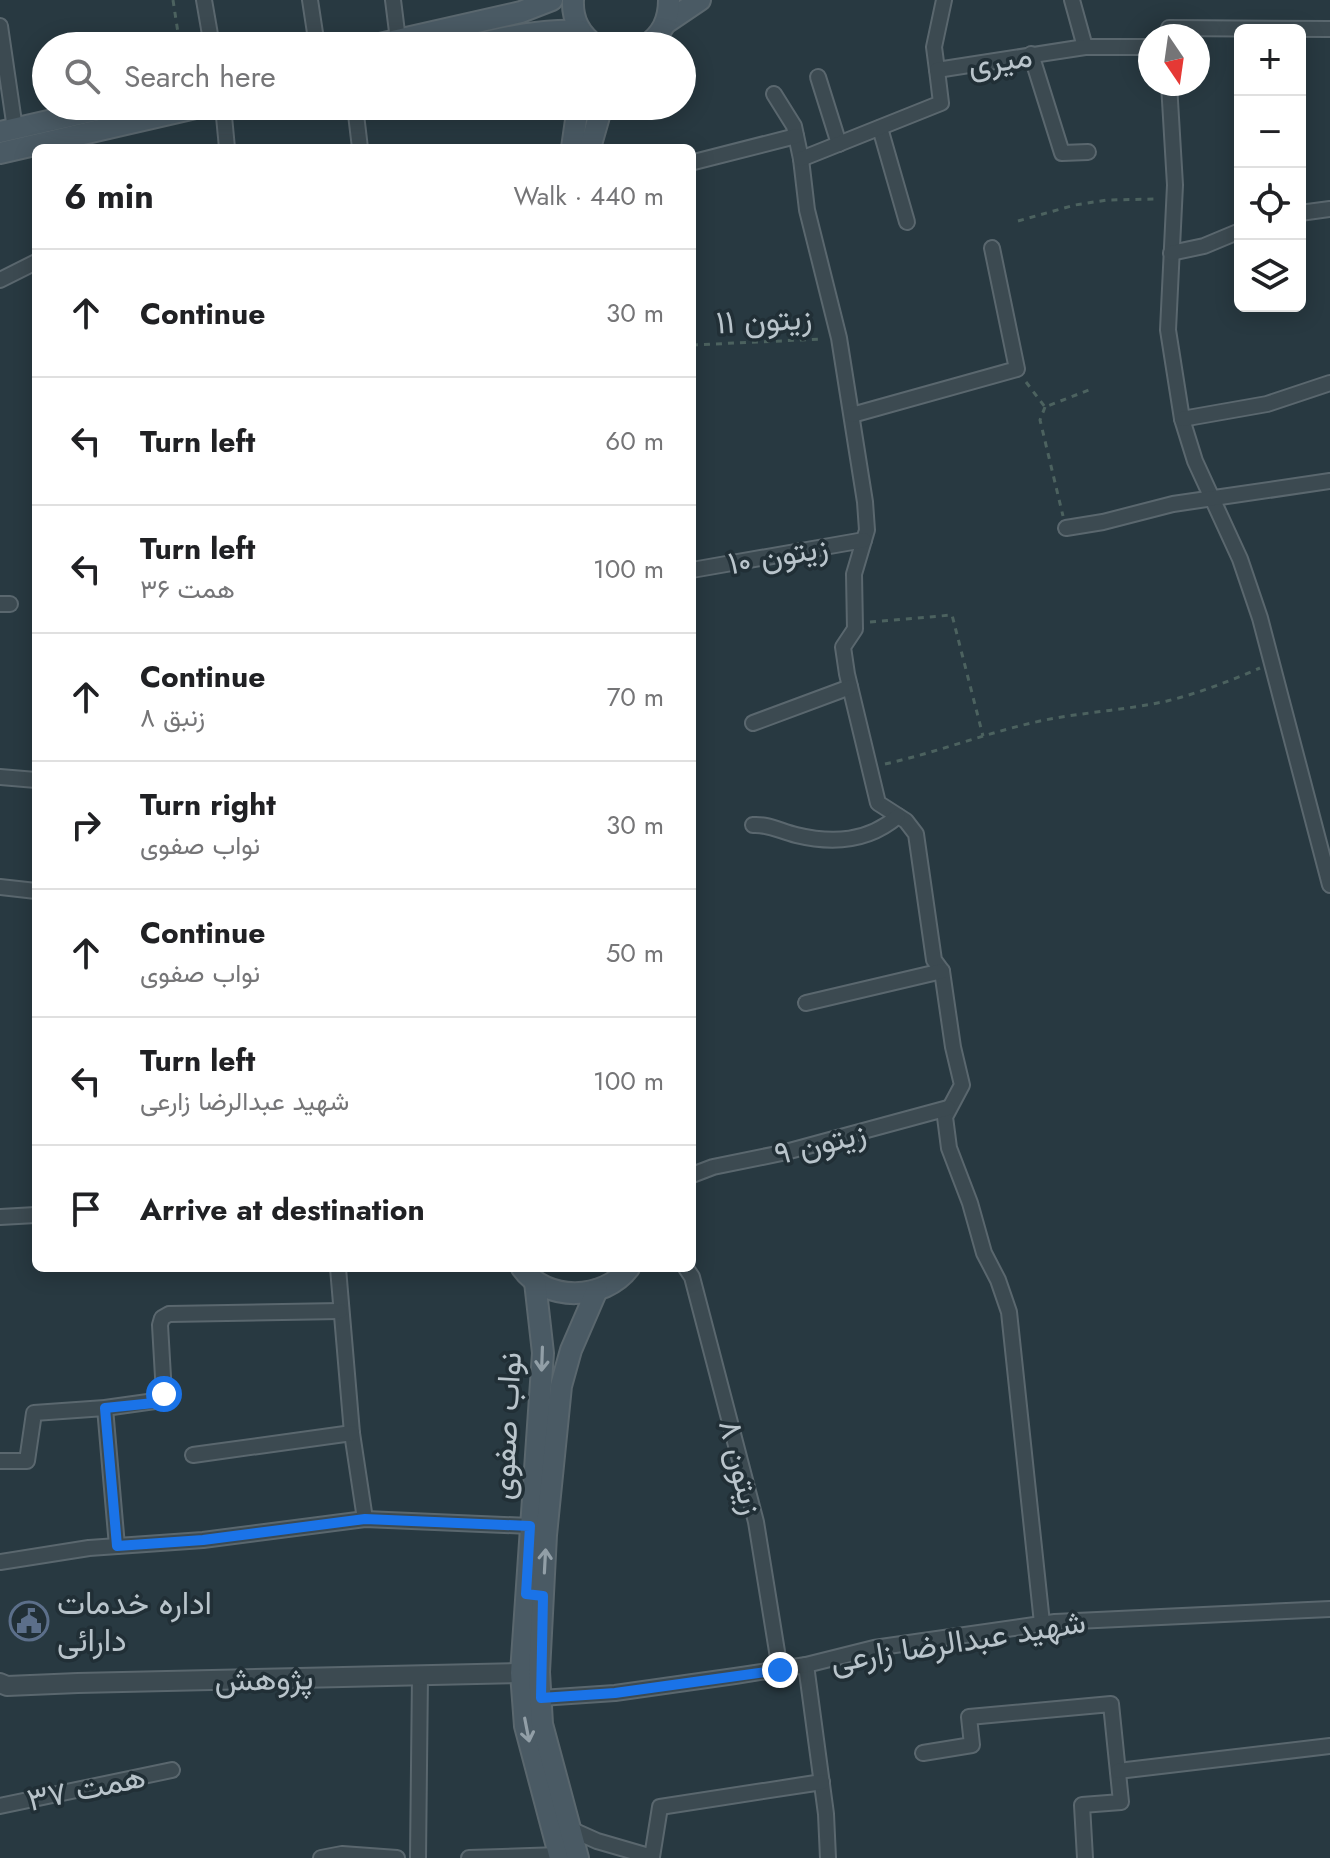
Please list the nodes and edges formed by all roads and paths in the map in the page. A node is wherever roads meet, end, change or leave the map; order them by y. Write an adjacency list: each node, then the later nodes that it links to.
1 (173, 0): 15 (path)
2 (204, 0): 16 (street)
3 (310, 0): 17 (street)
4 (393, 0): 18 (street)
5 (552, 0): 19 (main road)
6 (573, 0): 22 (main road)
7 (669, 0): 11 (main road)
8 (700, 0): 11 (main road)
9 (944, 0): 27 (street)
10 (1072, 0): 24 (street)
11 (666, 23): 23 (main road)
12 (0, 26): 38 (street)
13 (1210, 28): 14 (street)
14 (1330, 29)
15 (178, 32)
16 (210, 32)
17 (315, 32)
18 (397, 32)
19 (433, 32)
20 (535, 32): 21 (main road)
21 (559, 32)
22 (582, 32)
23 (659, 32)
24 (1085, 47): 25 (street, میری); 26 (street, میری)
25 (1138, 47)
26 (1031, 54): 27 (street, میری); 47 (street)
27 (937, 70): 37 (street, میری)
28 (818, 77): 45 (street)
29 (774, 94): 39 (street)
30 (1170, 96): 51 (street)
31 (55, 120): 38 (main road)
32 (143, 120): 40 (main road)
33 (224, 120): 41 (street)
34 (357, 120): 42 (street)
35 (576, 120): 43 (main road)
36 (598, 120): 44 (main road)
37 (880, 128): 45 (street, میری); 55 (street)
38 (8, 131)
39 (796, 136): 49 (street); 50 (street)
40 (39, 144)
41 (227, 144)
42 (360, 144)
43 (573, 144)
44 (591, 144)
45 (839, 144): 49 (street, میری)
46 (32, 146): 48 (main road)
47 (1088, 152)
48 (0, 153)
49 (801, 159): 61 (street)
50 (696, 161)
51 (1174, 199): 54 (path); 58 (street)
52 (1330, 209): 53 (street)
53 (1306, 212)
54 (1018, 221)
55 (907, 222)
56 (1234, 234): 58 (street)
57 (992, 248): 63 (street)
58 (1171, 253): 68 (street)
59 (32, 264): 60 (street)
60 (0, 280)
61 (839, 338): 62 (path, زیتون ۱۱); 67 (street)
62 (696, 345)
63 (1017, 369): 66 (path); 67 (street)
64 (1330, 383): 68 (street)
65 (1094, 388): 66 (path)
66 (1045, 407): 71 (path)
67 (852, 415): 72 (street)
68 (1182, 419): 70 (street)
69 (1330, 481): 70 (street)
70 (1212, 500): 71 (street); 75 (street)
71 (1066, 528)
72 (864, 540): 73 (street, زیتون ۱۰); 74 (street)
73 (696, 569)
74 (854, 624): 76 (street); 78 (path)
75 (1270, 663): 78 (path); 84 (street)
76 (850, 687): 77 (street); 79 (street)
77 (753, 723)
78 (983, 736): 79 (path)
79 (869, 767): 82 (street)
80 (0, 777): 81 (street)
81 (32, 780)
82 (898, 816): 83 (street); 87 (street)
83 (753, 825)
84 (1330, 885)
85 (0, 887): 86 (street)
86 (32, 891)
87 (942, 971): 88 (street); 89 (street)
88 (806, 1003)
89 (948, 1108): 90 (street, زیتون ۹); 109 (street)
90 (696, 1173)
91 (32, 1215): 92 (street)
92 (0, 1217)
93 (338, 1272): 98 (street)
94 (626, 1272): 97 (main road)
95 (689, 1272): 111 (street, زیتون ۸)
96 (528, 1275): 97 (main road); 104 (main road, نواب صفوی, one-way to 104)
97 (597, 1290): 107 (main road, نواب صفوی, one-way to 97)
98 (340, 1311): 99 (street); 100 (street)
99 (105, 1408): 102 (street); 105 (street)
100 (352, 1433): 101 (street); 103 (street)
101 (193, 1455)
102 (0, 1461)
103 (365, 1519): 104 (street); 105 (street)
104 (530, 1526): 107 (main road, نواب صفوی)
105 (117, 1546): 106 (street)
106 (0, 1562)
107 (535, 1595): 112 (main road, نواب صفوی); 115 (main road, نواب صفوی)
108 (1330, 1609): 109 (street, شهید عبدالرضا زارعی)
109 (1042, 1623): 110 (street, شهید عبدالرضا زارعی)
110 (806, 1665): 111 (street, شهید عبدالرضا زارعی); 120 (street)
111 (780, 1670): 115 (street, شهید عبدالرضا زارعی)
112 (521, 1673): 113 (street, پژوهش); 124 (main road, نواب صفوی, one-way to 124)
113 (420, 1675): 114 (street, پژوهش); 127 (street)
114 (2, 1687)
115 (541, 1698): 122 (main road, نواب صفوی)
116 (1330, 1746): 119 (street)
117 (923, 1753): 119 (street)
118 (172, 1770): 121 (street, همت ۳۷)
119 (1118, 1771): 131 (street)
120 (822, 1782): 129 (street); 130 (street)
121 (0, 1806)
122 (568, 1828): 124 (main road, نواب صفوی); 129 (street)
123 (537, 1857): 124 (street); 128 (street)
124 (566, 1857)
125 (321, 1858): 126 (street)
126 (397, 1858)
127 (418, 1858)
128 (469, 1858)
129 (652, 1858)
130 (828, 1858)
131 (1085, 1858)

